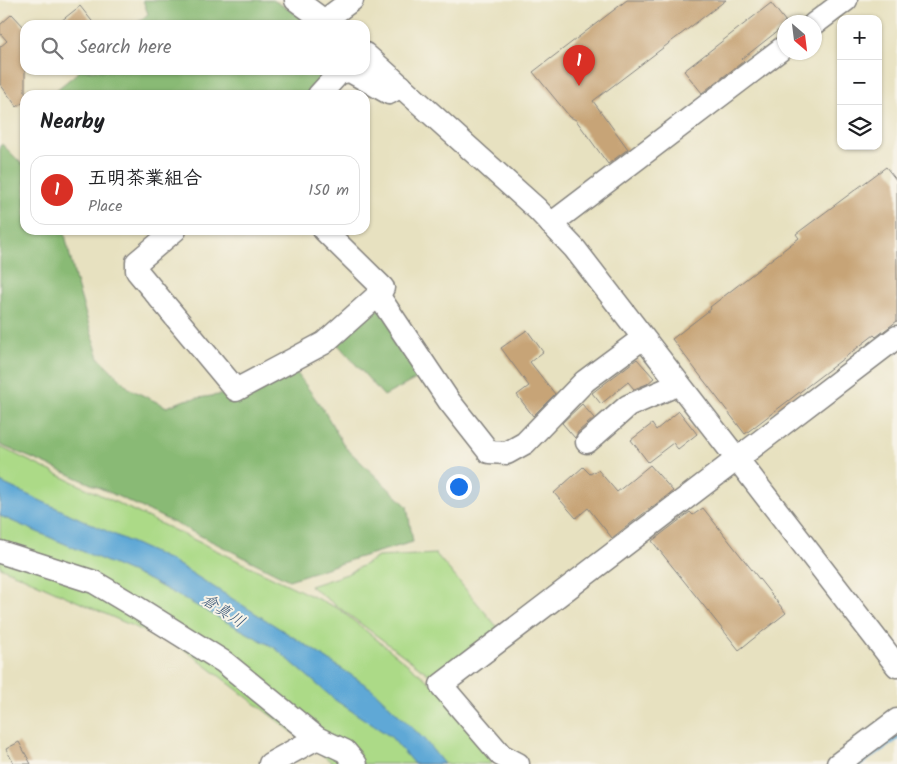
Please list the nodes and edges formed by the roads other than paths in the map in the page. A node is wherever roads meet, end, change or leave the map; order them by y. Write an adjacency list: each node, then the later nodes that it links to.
1 (296, 0): 5 (street)
2 (352, 0): 6 (street)
3 (846, 0): 4 (street)
4 (822, 18)
5 (324, 20)
6 (331, 20)
7 (777, 52): 13 (street)
8 (370, 58): 11 (street)
9 (337, 75): 12 (street)
10 (357, 75): 11 (street)
11 (401, 86): 13 (street)
12 (324, 90)
13 (551, 224): 18 (street)
14 (169, 235): 16 (street)
15 (329, 235): 16 (street)
16 (378, 295): 18 (street)
17 (897, 337): 21 (street)
18 (644, 338): 19 (street)
19 (679, 384): 20 (street); 21 (street)
20 (587, 442)
21 (738, 460): 23 (street); 28 (street)
22 (10, 560): 25 (street)
23 (897, 666)
24 (897, 720): 29 (street)
25 (317, 738): 26 (street); 27 (street)
26 (270, 764)
27 (356, 764)
28 (518, 764)
29 (838, 764)

